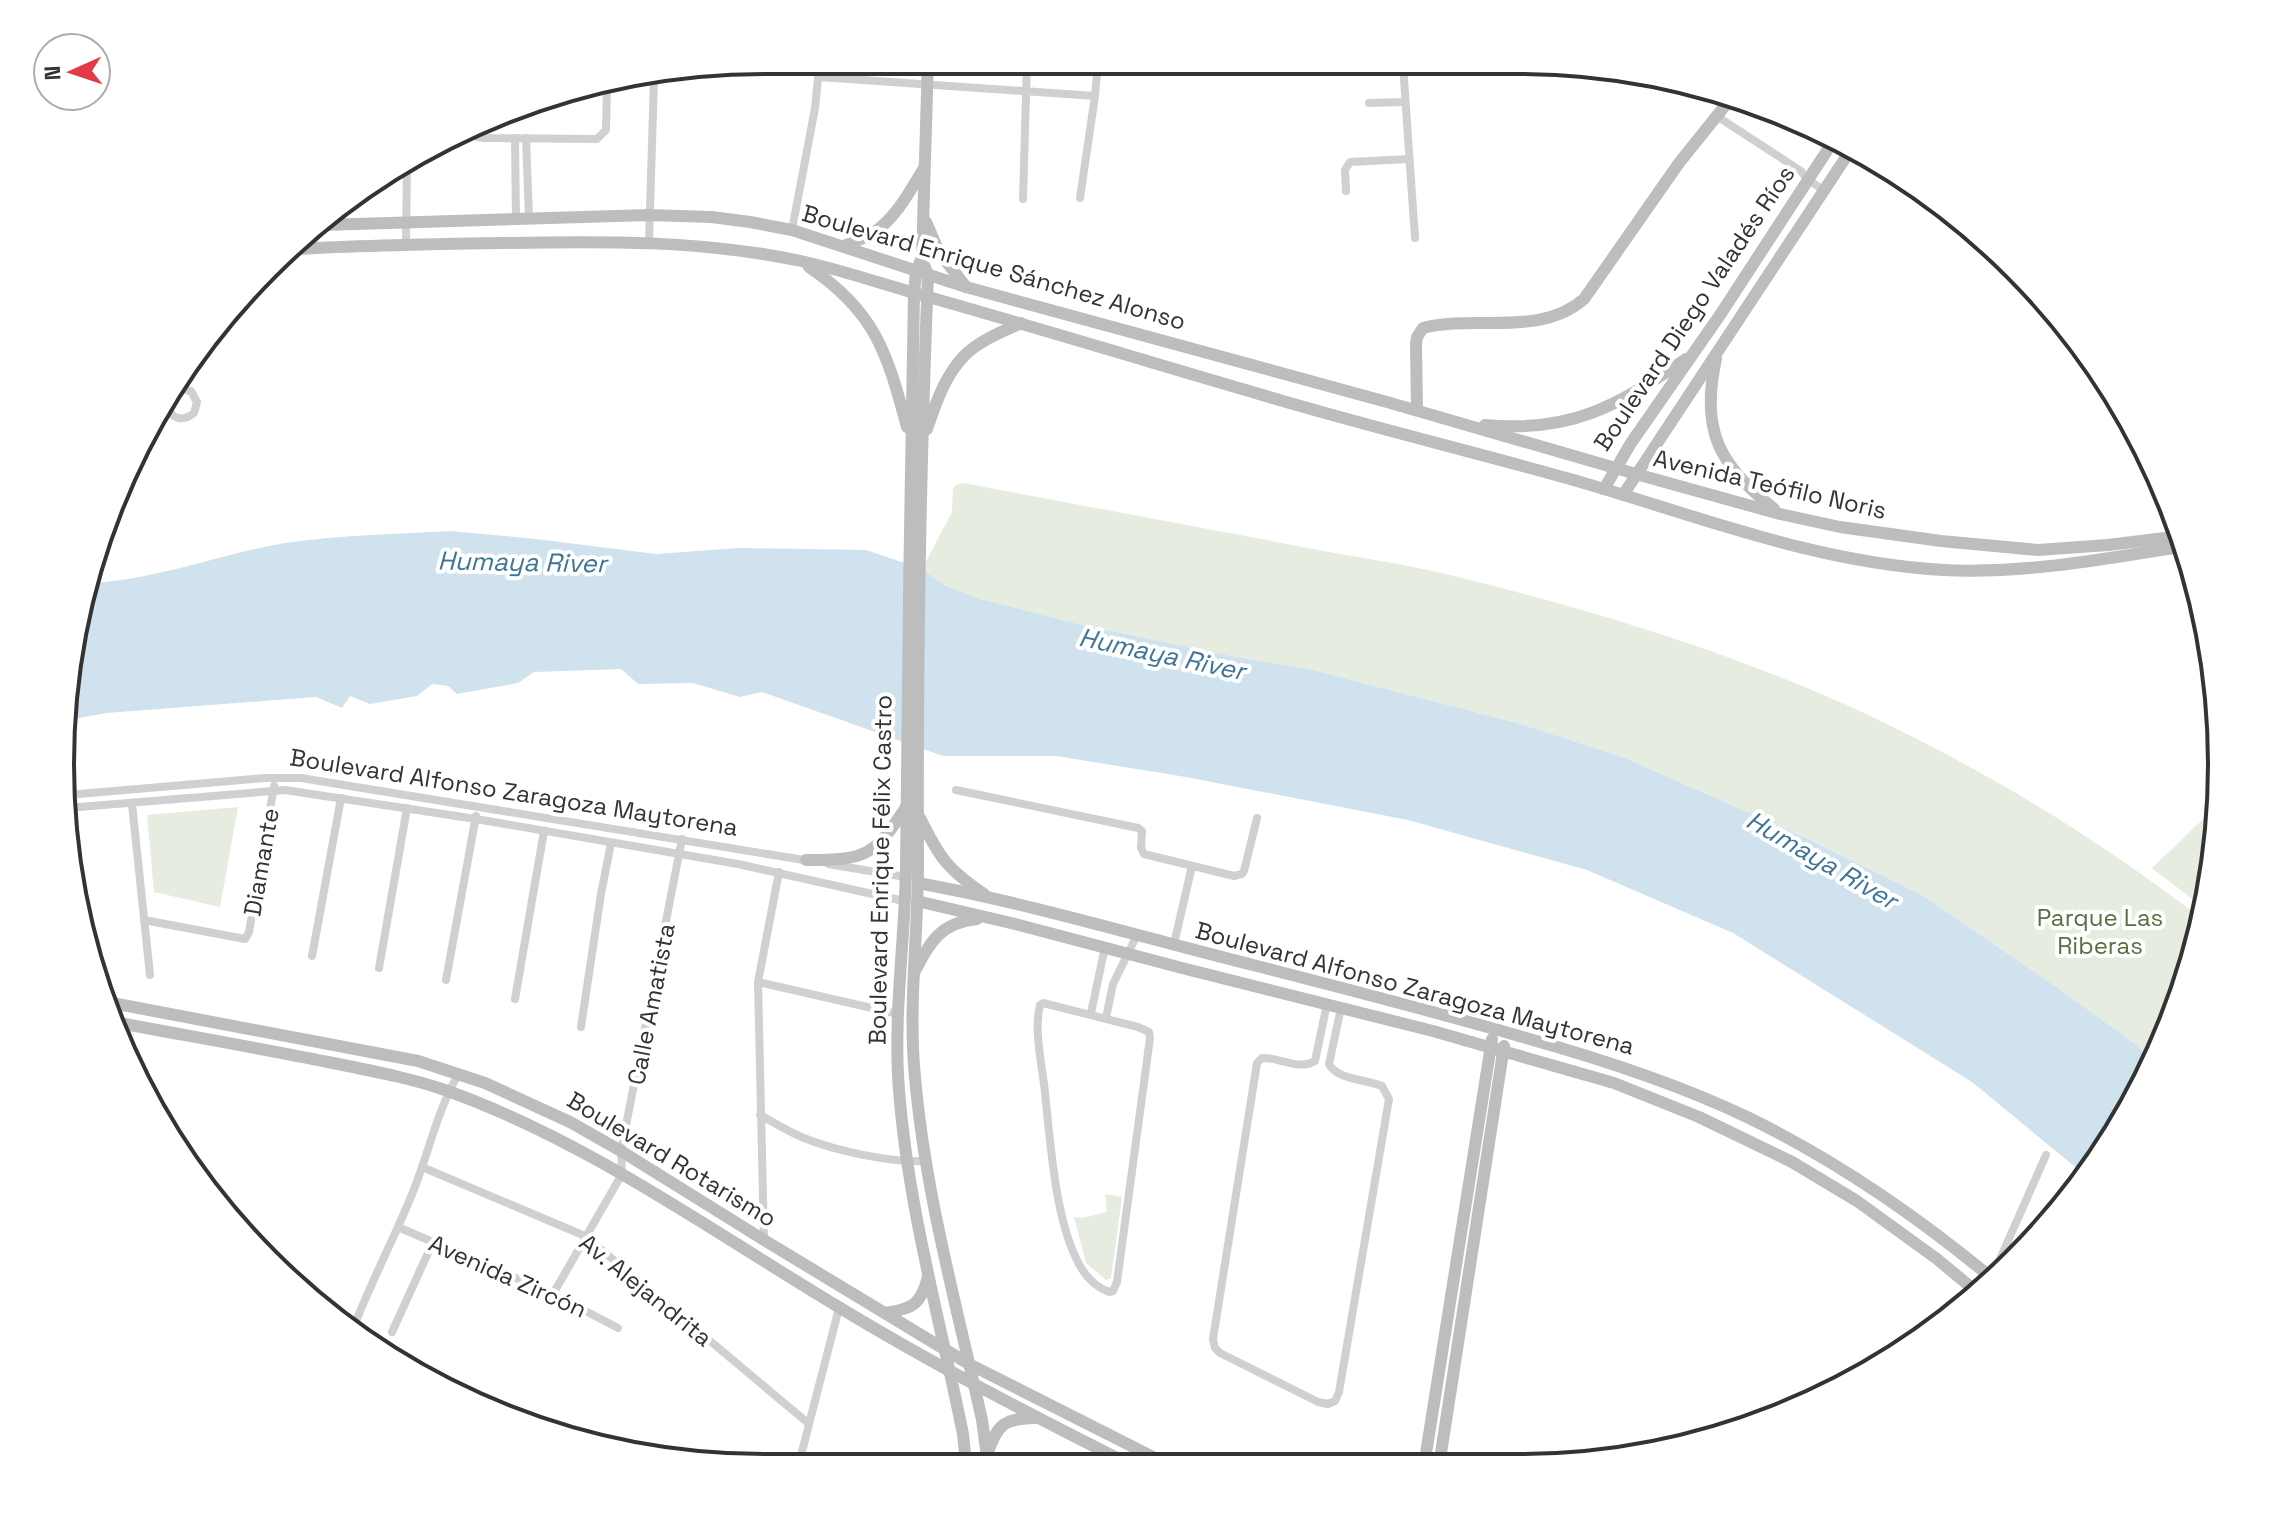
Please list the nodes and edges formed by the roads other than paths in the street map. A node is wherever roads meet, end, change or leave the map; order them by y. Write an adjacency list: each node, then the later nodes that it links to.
1 (819, 74): 6 (street)
2 (928, 74): 8 (main road)
3 (1027, 74): 9 (street)
4 (1097, 74): 11 (street)
5 (1403, 74): 12 (street)
6 (819, 77): 8 (street); 34 (street)
7 (654, 83): 29 (street)
8 (928, 84): 9 (street); 22 (main road)
9 (1027, 91): 11 (street); 28 (street)
10 (607, 93): 18 (street)
11 (1095, 96): 27 (street)
12 (1405, 102): 13 (street); 21 (street)
13 (1369, 103)
14 (1724, 106): 15 (main road)
15 (1715, 115): 24 (street); 48 (main road)
16 (477, 137): 17 (street)
17 (515, 138): 18 (street); 31 (street)
18 (526, 138): 31 (street)
19 (1828, 147): 24 (main road, Boulevard Diego Valadés Ríos)
20 (1846, 157): 25 (main road, Boulevard Diego Valadés Ríos)
21 (1409, 159): 26 (street); 35 (street)
22 (926, 165): 30 (main road); 38 (main road)
23 (407, 174): 32 (street)
24 (1806, 174): 25 (street); 45 (main road, Boulevard Diego Valadés Ríos)
25 (1826, 185): 46 (main road, Boulevard Diego Valadés Ríos)
26 (1346, 191)
27 (1080, 198)
28 (1023, 199)
29 (649, 215): 31 (main road, Boulevard Enrique Sánchez Alonso); 34 (main road, Boulevard Enrique Sánchez Alonso); 36 (street)
30 (924, 217): 41 (main road); 42 (main road)
31 (522, 218): 32 (main road, Boulevard Enrique Sánchez Alonso)
32 (406, 222): 33 (main road, Boulevard Enrique Sánchez Alonso); 37 (street)
33 (335, 225)
34 (792, 230): 38 (main road, Boulevard Enrique Sánchez Alonso)
35 (1415, 238)
36 (649, 242): 37 (main road, Boulevard Enrique Sánchez Alonso); 40 (main road, Boulevard Enrique Sánchez Alonso)
37 (406, 245): 39 (main road, Boulevard Enrique Sánchez Alonso)
38 (844, 246): 41 (main road, Boulevard Enrique Sánchez Alonso)
39 (305, 249)
40 (800, 261): 43 (main road, Boulevard Enrique Sánchez Alonso); 51 (main road)
41 (922, 273): 42 (main road, Boulevard Enrique Sánchez Alonso); 43 (main road, Boulevard Enrique Félix Castro)
42 (966, 287): 48 (main road, Boulevard Enrique Sánchez Alonso)
43 (921, 295): 44 (main road, Boulevard Enrique Sánchez Alonso); 51 (main road, Boulevard Enrique Félix Castro)
44 (1021, 323): 51 (main road); 54 (main road, Boulevard Enrique Sánchez Alonso)
45 (1691, 354): 50 (main road); 52 (main road, Boulevard Diego Valadés Ríos)
46 (1717, 354): 53 (main road, Boulevard Diego Valadés Ríos); 56 (main road)
47 (184, 390): 49 (street)
48 (1417, 410): 50 (main road, Boulevard Enrique Sánchez Alonso)
49 (170, 412)
50 (1462, 423): 52 (main road, Boulevard Enrique Sánchez Alonso)
51 (917, 441): 59 (main road, Boulevard Enrique Félix Castro)
52 (1614, 468): 53 (main road, Boulevard Enrique Sánchez Alonso); 54 (main road, Boulevard Diego Valadés Ríos)
53 (1636, 474): 55 (main road, Boulevard Diego Valadés Ríos); 56 (main road, Avenida Teófilo Noris)
54 (1604, 489): 55 (main road, Boulevard Diego Valadés Ríos)
55 (1623, 495): 58 (main road, Avenida Teófilo Noris)
56 (1780, 514): 57 (main road, Avenida Teófilo Noris)
57 (2169, 537)
58 (2173, 548)
59 (912, 776): 67 (main road, Boulevard Enrique Félix Castro); 70 (main road, Boulevard Enrique Félix Castro)
60 (275, 777): 61 (street, Diamante); 63 (street, Boulevard Alfonso Zaragoza Maytorena); 66 (street, Boulevard Alfonso Zaragoza Maytorena)
61 (273, 790): 64 (street, Boulevard Alfonso Zaragoza Maytorena); 65 (street, Boulevard Alfonso Zaragoza Maytorena); 84 (street, Diamante)
62 (956, 790): 78 (street)
63 (75, 794)
64 (341, 798): 69 (street, Boulevard Alfonso Zaragoza Maytorena); 89 (street)
65 (132, 804): 68 (street, Boulevard Alfonso Zaragoza Maytorena); 84 (street)
66 (477, 807): 72 (street); 74 (street, Boulevard Alfonso Zaragoza Maytorena)
67 (906, 807): 77 (main road); 80 (main road, Boulevard Enrique Félix Castro)
68 (75, 808)
69 (407, 808): 72 (street, Boulevard Alfonso Zaragoza Maytorena); 90 (street)
70 (918, 814): 80 (main road, Boulevard Enrique Félix Castro); 81 (main road)
71 (1257, 818): 78 (street)
72 (476, 819): 73 (street, Boulevard Alfonso Zaragoza Maytorena); 93 (street)
73 (544, 831): 75 (street, Boulevard Alfonso Zaragoza Maytorena); 97 (street)
74 (682, 839): 76 (street, Calle Amatista); 77 (street, Boulevard Alfonso Zaragoza Maytorena)
75 (611, 843): 76 (street, Boulevard Alfonso Zaragoza Maytorena); 106 (street)
76 (680, 854): 79 (street, Boulevard Alfonso Zaragoza Maytorena); 116 (street, Calle Amatista)
77 (806, 860): 80 (street, Boulevard Alfonso Zaragoza Maytorena)
78 (1192, 866): 86 (street)
79 (779, 872): 82 (street, Boulevard Alfonso Zaragoza Maytorena); 95 (street)
80 (912, 880): 81 (main road, Boulevard Alfonso Zaragoza Maytorena); 82 (main road, Boulevard Enrique Félix Castro)
81 (990, 898): 85 (main road, Boulevard Alfonso Zaragoza Maytorena)
82 (911, 901): 83 (main road, Boulevard Alfonso Zaragoza Maytorena); 91 (main road, Boulevard Enrique Félix Castro); 103 (main road, Boulevard Enrique Félix Castro)
83 (988, 918): 87 (main road, Boulevard Alfonso Zaragoza Maytorena); 91 (main road)
84 (144, 920): 92 (street)
85 (1137, 935): 86 (main road, Boulevard Alfonso Zaragoza Maytorena); 88 (street)
86 (1174, 944): 107 (main road, Boulevard Alfonso Zaragoza Maytorena)
87 (1105, 947): 88 (main road, Boulevard Alfonso Zaragoza Maytorena); 94 (street)
88 (1129, 953): 96 (street); 99 (main road, Boulevard Alfonso Zaragoza Maytorena)
89 (312, 956)
90 (379, 968)
91 (914, 974): 118 (main road, Boulevard Enrique Félix Castro)
92 (150, 975)
93 (446, 980)
94 (1098, 980): 96 (street); 102 (street)
95 (758, 982): 103 (street); 113 (street)
96 (1113, 984): 104 (street)
97 (515, 999)
98 (118, 1004): 101 (main road, Boulevard Rotarismo)
99 (1327, 1004): 100 (main road, Boulevard Alfonso Zaragoza Maytorena); 100 (street)
100 (1341, 1008): 110 (main road, Boulevard Alfonso Zaragoza Maytorena)
101 (159, 1011): 108 (main road); 111 (main road, Boulevard Rotarismo)
102 (1091, 1013): 104 (street); 104 (street)
103 (898, 1014): 119 (main road, Boulevard Enrique Félix Castro)
104 (1106, 1018)
105 (126, 1024): 108 (main road, Boulevard Rotarismo)
106 (581, 1027)
107 (1493, 1028): 109 (main road, Boulevard Alfonso Zaragoza Maytorena); 110 (main road)
108 (155, 1030): 112 (main road, Boulevard Rotarismo)
109 (1507, 1032): 110 (main road); 114 (main road, Boulevard Alfonso Zaragoza Maytorena)
110 (1497, 1049): 115 (main road, Boulevard Alfonso Zaragoza Maytorena); 148 (main road); 149 (main road)
111 (459, 1073): 112 (street); 116 (main road, Boulevard Rotarismo)
112 (448, 1091): 120 (street); 121 (main road, Boulevard Rotarismo)
113 (760, 1115): 119 (street); 124 (street)
114 (1747, 1117): 115 (main road); 127 (main road, Boulevard Alfonso Zaragoza Maytorena)
115 (1739, 1135): 129 (main road, Boulevard Alfonso Zaragoza Maytorena)
116 (621, 1151): 121 (street, Calle Amatista); 124 (main road, Boulevard Rotarismo)
117 (2046, 1155): 126 (street)
118 (926, 1161): 119 (street); 137 (main road, Boulevard Enrique Félix Castro)
119 (907, 1162): 128 (main road, Boulevard Enrique Félix Castro)
120 (422, 1167): 122 (street); 123 (street, Av. Alejandrita)
121 (622, 1174): 123 (street); 131 (main road, Boulevard Rotarismo)
122 (398, 1227): 125 (street, Avenida Zircón); 133 (street)
123 (585, 1236): 130 (street); 141 (street, Av. Alejandrita)
124 (764, 1240): 132 (main road, Boulevard Rotarismo)
125 (433, 1242): 130 (street, Avenida Zircón); 135 (street)
126 (1999, 1259)
127 (1987, 1270)
128 (929, 1273): 132 (main road); 136 (main road, Boulevard Enrique Félix Castro)
129 (1967, 1287)
130 (553, 1294): 134 (street, Avenida Zircón)
131 (839, 1308): 138 (main road, Boulevard Rotarismo); 141 (street)
132 (885, 1313): 136 (main road, Boulevard Rotarismo)
133 (357, 1320)
134 (618, 1328)
135 (392, 1332)
136 (944, 1349): 137 (main road, Boulevard Rotarismo); 138 (main road, Boulevard Enrique Félix Castro)
137 (969, 1364): 139 (main road, Boulevard Enrique Félix Castro); 147 (main road, Boulevard Rotarismo)
138 (950, 1371): 139 (main road, Boulevard Rotarismo); 143 (main road, Boulevard Enrique Félix Castro)
139 (974, 1385): 140 (main road, Boulevard Rotarismo); 144 (main road, Boulevard Enrique Félix Castro)
140 (1038, 1418): 145 (main road); 146 (main road, Boulevard Rotarismo)
141 (808, 1423): 142 (street)
142 (801, 1454)
143 (965, 1454)
144 (987, 1454)
145 (989, 1454)
146 (1109, 1454)
147 (1147, 1454)
148 (1426, 1454)
149 (1441, 1454)

